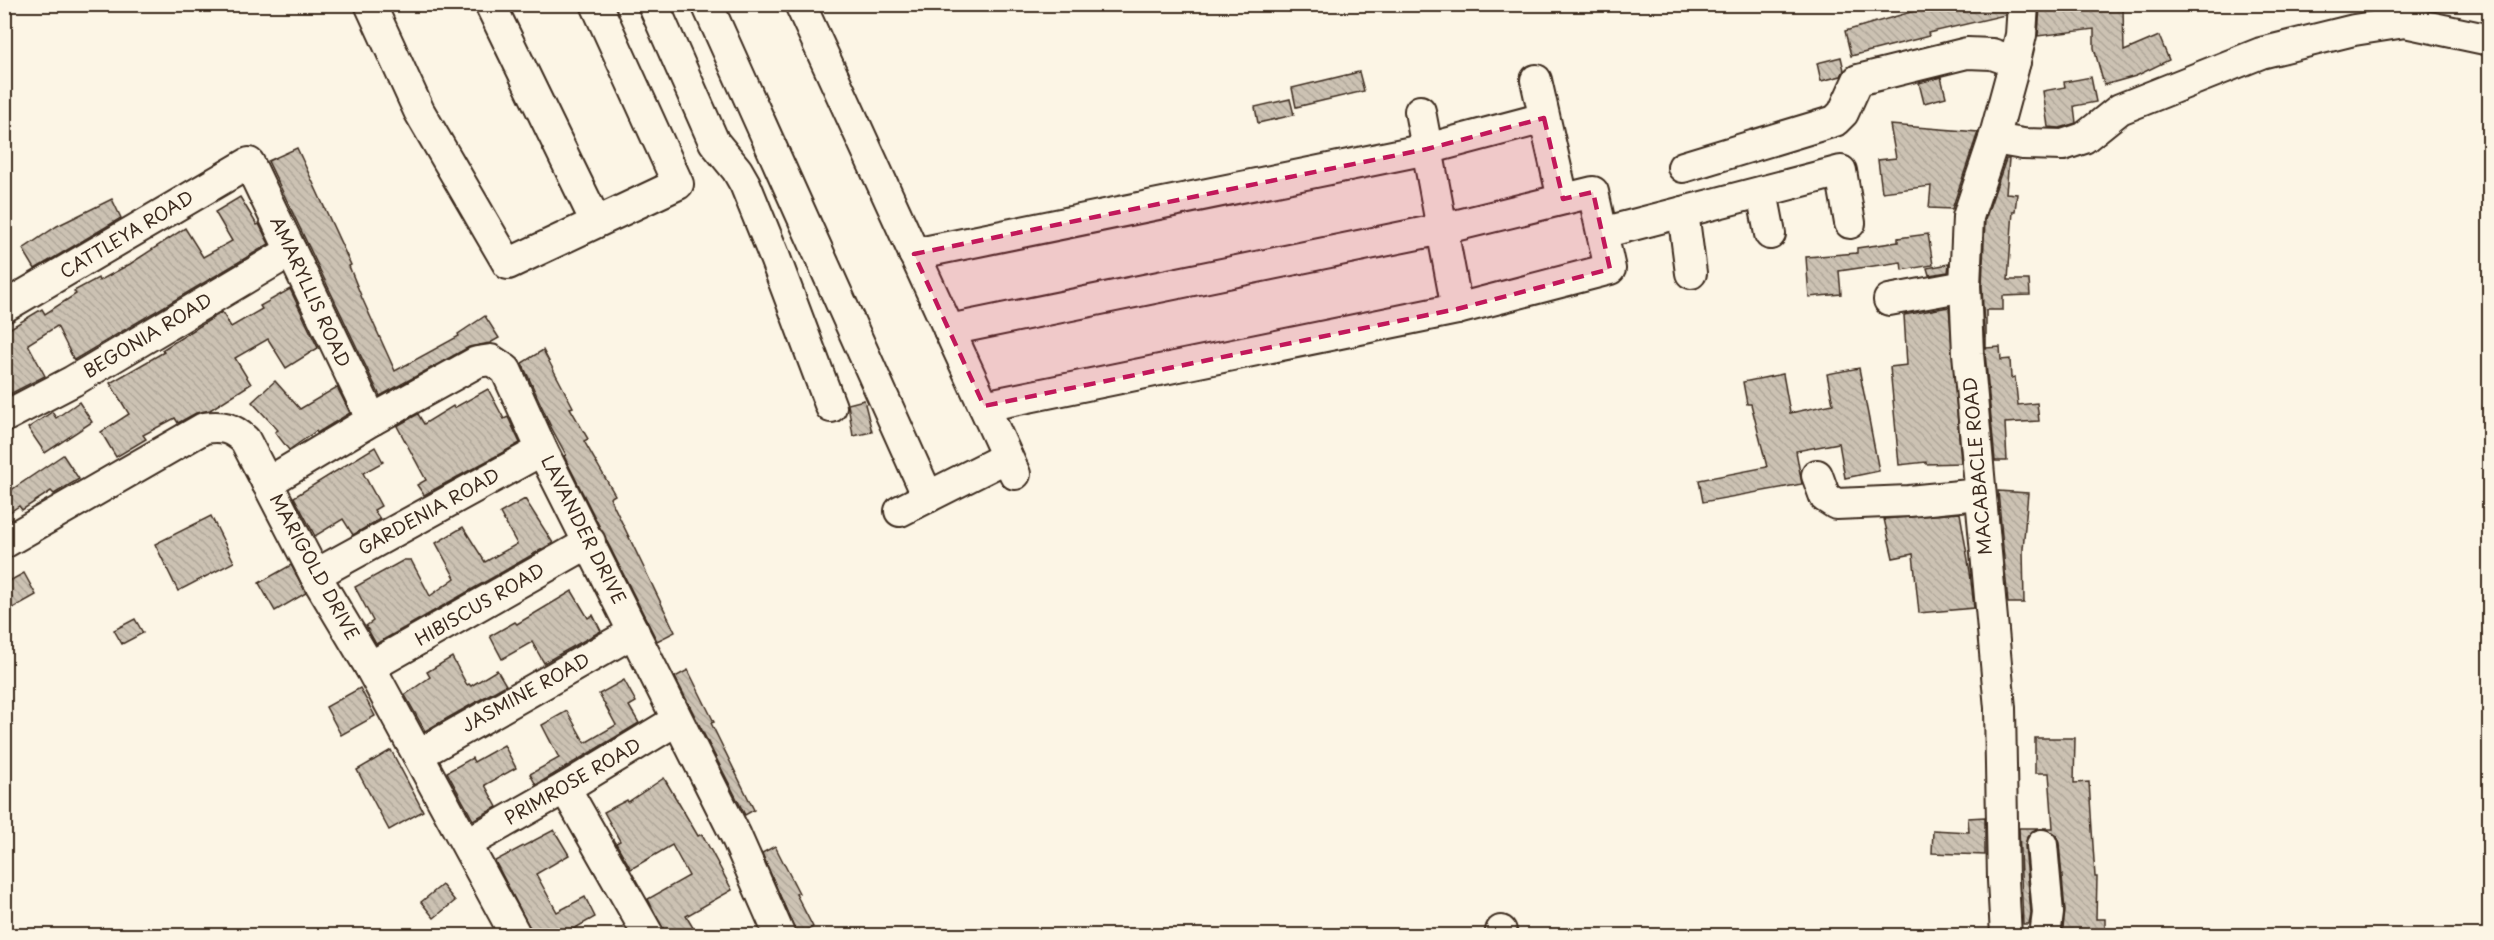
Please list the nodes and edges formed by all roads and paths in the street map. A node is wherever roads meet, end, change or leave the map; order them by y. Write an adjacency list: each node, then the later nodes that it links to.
1 (370, 4): 20 (street)
2 (490, 4): 20 (street)
3 (596, 4): 20 (street)
4 (653, 4): 33 (street)
5 (800, 4): 26 (street)
6 (2023, 4): 9 (street, MACABACLE ROAD)
7 (698, 5): 41 (street)
8 (2490, 40): 13 (street)
9 (2015, 62): 13 (street, MACABACLE ROAD); 16 (street)
10 (1536, 80): 12 (street)
11 (1420, 111): 14 (street)
12 (1544, 118): 14 (street); 18 (street)
13 (1994, 139): 28 (street, MACABACLE ROAD)
14 (1427, 149): 22 (street); 26 (street)
15 (249, 163): 25 (street, AMARYLLIS ROAD); 30 (street, CATTLEYA ROAD)
16 (1683, 166)
17 (1762, 192): 19 (street); 21 (street); 24 (street)
18 (1563, 199): 22 (street); 23 (street)
19 (1683, 212): 23 (street); 27 (street)
20 (596, 222)
21 (1850, 223)
22 (1442, 230): 31 (street); 32 (street)
23 (1602, 233): 31 (street)
24 (1770, 234)
25 (291, 251): 35 (street, BEGONIA ROAD); 36 (street, AMARYLLIS ROAD)
26 (914, 254): 32 (street)
27 (1691, 273)
28 (1965, 286): 29 (street); 40 (street, MACABACLE ROAD)
29 (1889, 300)
30 (4, 307)
31 (1457, 309): 34 (street)
32 (949, 330): 34 (street)
33 (831, 406)
34 (984, 406): 41 (street)
35 (4, 417)
36 (372, 420): 37 (street, LAVANDER DRIVE); 39 (street, LAVANDER DRIVE)
37 (542, 450): 43 (street, LAVANDER DRIVE); 45 (street, GARDENIA ROAD)
38 (1817, 475): 40 (street)
39 (267, 483): 44 (street, MARIGOLD DRIVE); 45 (street, MARIGOLD DRIVE)
40 (1980, 494): 56 (street, MACABACLE ROAD)
41 (928, 497): 42 (street)
42 (900, 511)
43 (590, 542): 46 (street, LAVANDER DRIVE); 47 (street, HIBISCUS ROAD)
44 (4, 543)
45 (315, 575): 47 (street, MARIGOLD DRIVE)
46 (634, 632): 48 (street, LAVANDER DRIVE); 49 (street, JASMINE ROAD)
47 (370, 667): 49 (street, MARIGOLD DRIVE)
48 (677, 720): 50 (street, PRIMROSE ROAD); 55 (street, LAVANDER DRIVE)
49 (418, 755): 51 (street, MARIGOLD DRIVE)
50 (565, 788): 51 (street, PRIMROSE ROAD); 54 (street)
51 (468, 843): 53 (street, MARIGOLD DRIVE)
52 (2042, 845): 57 (street)
53 (516, 936)
54 (649, 936)
55 (780, 936)
56 (2006, 936)
57 (2046, 936)

